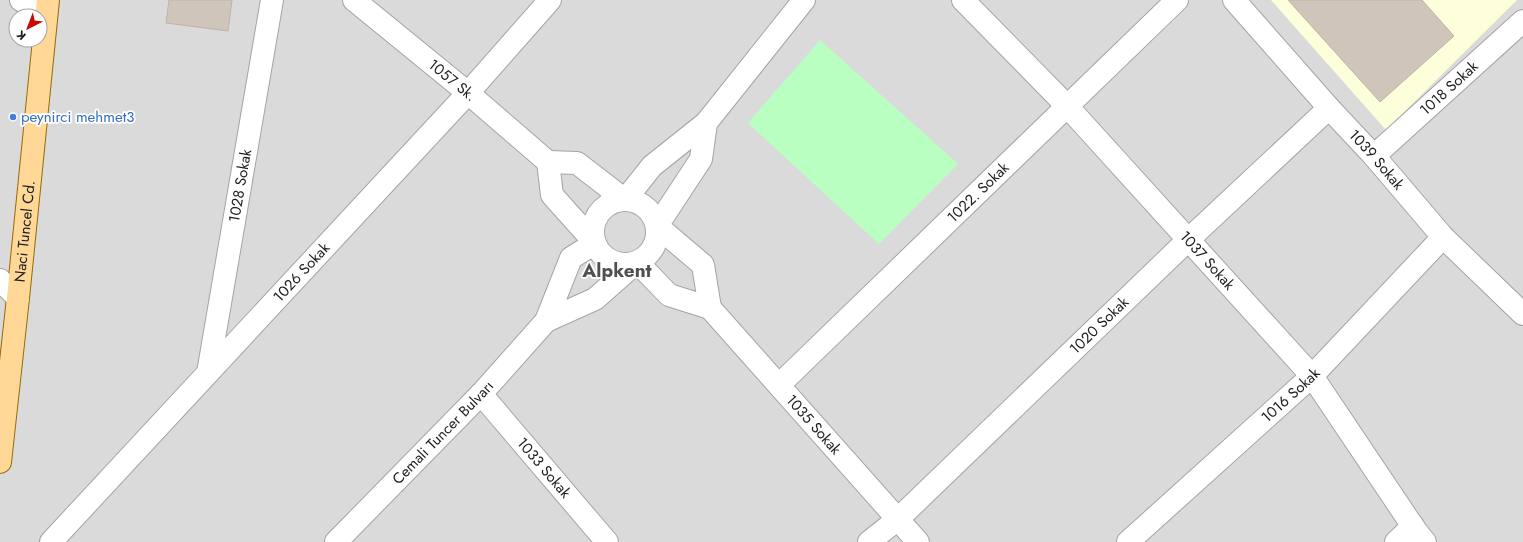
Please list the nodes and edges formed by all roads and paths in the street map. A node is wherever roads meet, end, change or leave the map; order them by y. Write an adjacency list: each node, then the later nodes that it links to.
1 (21, 0): 9 (street)
2 (272, 0): 29 (street, 1028 Sokak)
3 (354, 0): 12 (street, 1057 Sk.)
4 (550, 0): 12 (street, 1026 Sokak)
5 (804, 0): 15 (street)
6 (963, 0): 13 (street, 1037 Sokak)
7 (1177, 0): 13 (street, 1022. Sokak)
8 (1234, 0): 14 (street, 1039 Sokak)
9 (47, 8)
10 (1523, 21): 16 (street, 1018 Sokak)
11 (43, 48): 25 (main road, Naci Tuncel Cd.)
12 (468, 94): 17 (street, 1057 Sk.); 29 (street, 1026 Sokak)
13 (1067, 106): 21 (street, 1037 Sokak); 31 (street, 1022. Sokak)
14 (1329, 108): 16 (street, 1039 Sokak); 21 (street, 1020 Sokak)
15 (706, 123): 18 (street); 19 (street)
16 (1374, 156): 20 (street, 1039 Sokak)
17 (548, 162): 18 (street); 22 (street)
18 (625, 200): 19 (street); 22 (street)
19 (657, 226): 23 (street); 26 (street)
20 (1443, 237): 27 (street, 1039 Sokak); 30 (street, 1016 Sokak)
21 (1189, 239): 30 (street, 1037 Sokak); 34 (street, 1020 Sokak)
22 (596, 243): 23 (street); 28 (street)
23 (637, 262): 26 (street); 28 (street)
24 (0, 280): 25 (street)
25 (18, 298): 33 (main road, Naci Tuncel Cd.)
26 (710, 308): 31 (street, 1035 Sokak)
27 (1523, 314)
28 (546, 321): 32 (street, Cemali Tuncer Bulvarı)
29 (208, 372): 37 (street, 1026 Sokak)
30 (1312, 376): 35 (street, 1037 Sokak); 41 (street, 1016 Sokak)
31 (779, 385): 34 (street, 1035 Sokak)
32 (481, 394): 36 (street, Cemali Tuncer Bulvarı); 38 (street, 1033 Sokak)
33 (0, 462)
34 (898, 519): 39 (street, 1020 Sokak); 40 (street, 1035 Sokak)
35 (1419, 534): 42 (street)
36 (344, 539)
37 (51, 542)
38 (607, 542)
39 (869, 542)
40 (918, 542)
41 (1128, 542)
42 (1396, 542)

